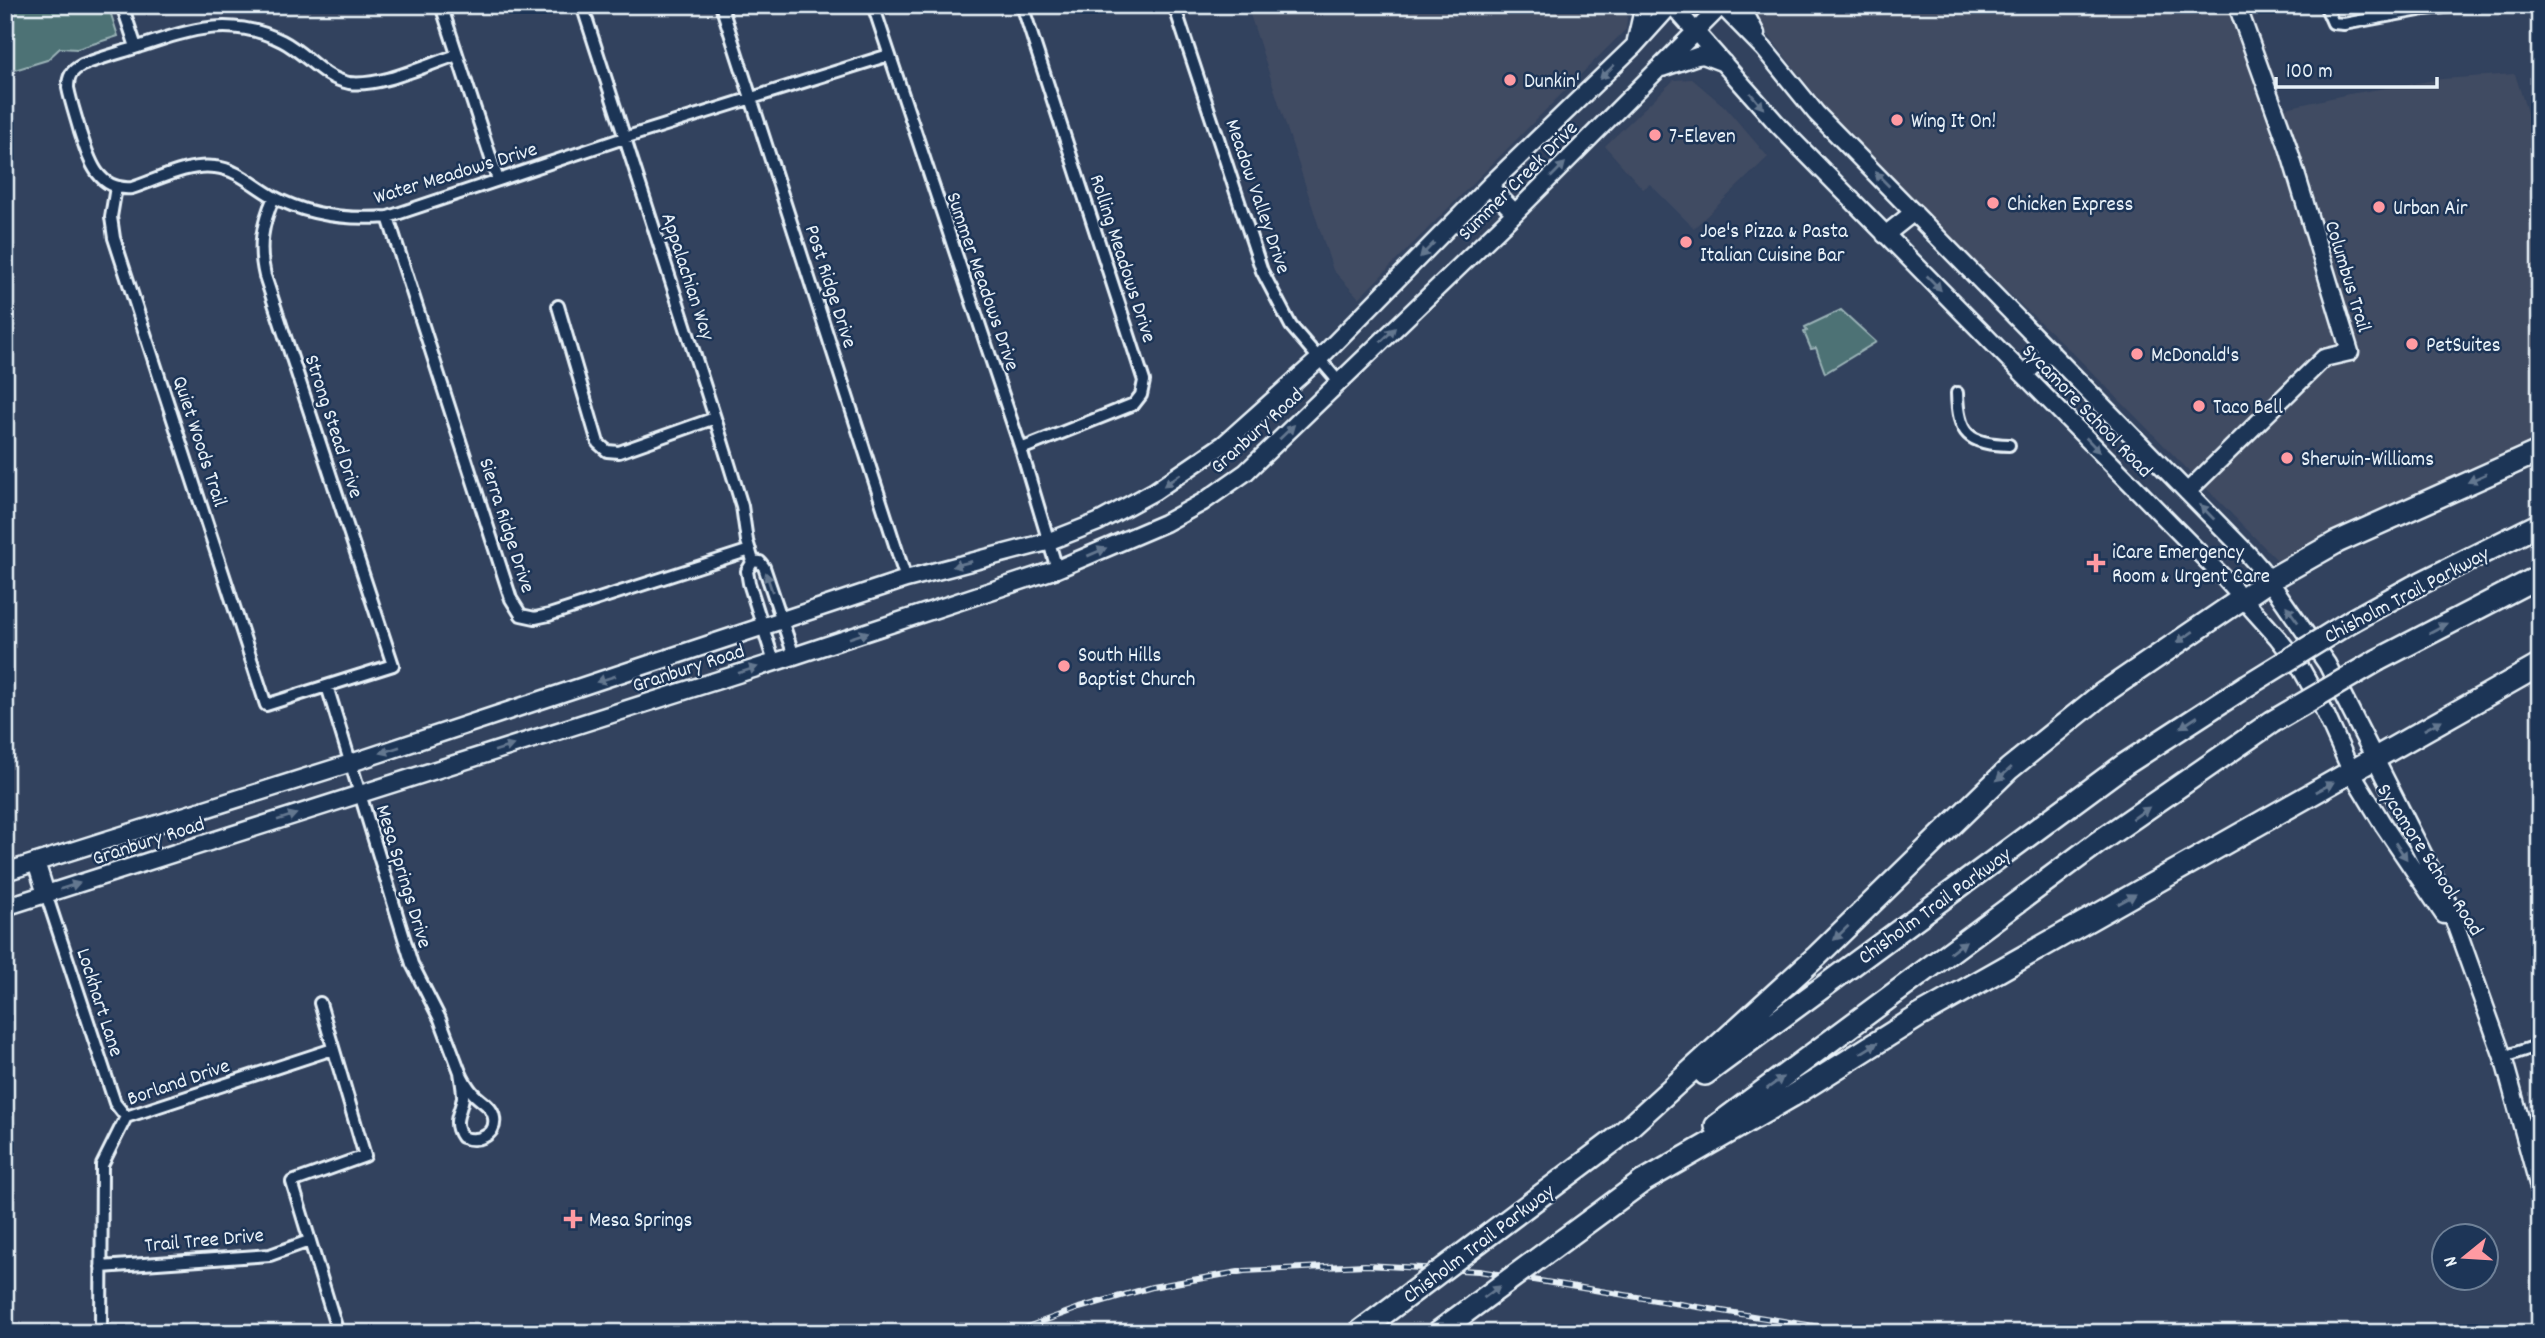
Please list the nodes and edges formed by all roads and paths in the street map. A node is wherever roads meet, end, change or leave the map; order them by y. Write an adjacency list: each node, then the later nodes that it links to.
1 (122, 5): 17 (street)
2 (441, 5): 19 (street)
3 (582, 5): 24 (street, Appalachian Way)
4 (721, 5): 23 (street, Post Ridge Drive)
5 (873, 5): 20 (street, Summer Meadows Drive)
6 (1022, 5): 41 (street, Rolling Meadows Drive)
7 (1174, 5): 35 (street, Meadow Valley Drive)
8 (1642, 5): 16 (main road)
9 (1671, 5): 15 (main road, Sycamore School Road); 16 (main road, Summer Creek Drive)
10 (1722, 5): 15 (main road, Summer Creek Drive); 18 (main road, Sycamore School Road)
11 (1745, 5): 18 (main road)
12 (2237, 5): 43 (main road, Columbus Trail)
13 (2325, 5): 14 (street)
14 (2464, 5)
15 (1696, 31): 21 (main road, Sycamore School Road); 22 (main road, Summer Creek Drive)
16 (1634, 46): 26 (main road, Summer Creek Drive, one-way to 26)
17 (136, 47): 19 (street); 27 (street)
18 (1764, 49): 29 (main road, Sycamore School Road, one-way to 18)
19 (457, 55): 25 (street)
20 (888, 55): 23 (street, Water Meadows Drive); 41 (street, Summer Meadows Drive)
21 (1726, 63): 22 (main road); 32 (main road, Sycamore School Road, one-way to 32)
22 (1657, 71): 30 (main road, Summer Creek Drive, one-way to 22)
23 (751, 98): 24 (street, Water Meadows Drive); 49 (street, Post Ridge Drive)
24 (624, 138): 25 (street, Water Meadows Drive); 39 (street, Appalachian Way)
25 (498, 180): 31 (street, Water Meadows Drive)
26 (1489, 186): 30 (main road); 35 (main road, Summer Creek Drive, one-way to 35)
27 (116, 187): 28 (street, Water Meadows Drive); 57 (street, Quiet Woods Trail)
28 (274, 197): 31 (street, Water Meadows Drive); 57 (street, Strong Stead Drive)
29 (1914, 212): 32 (main road); 34 (main road, Sycamore School Road)
30 (1515, 213): 37 (main road, Summer Creek Drive, one-way to 30)
31 (388, 217): 46 (street, Sierra Ridge Drive)
32 (1885, 235): 36 (main road, Sycamore School Road, one-way to 36)
33 (558, 306): 39 (street)
34 (2050, 350): 36 (main road); 43 (main road, Sycamore School Road)
35 (1319, 359): 37 (street, Meadow Valley Drive); 45 (main road, Granbury Road, one-way to 45)
36 (2024, 375): 51 (main road, Sycamore School Road, one-way to 51)
37 (1339, 382): 47 (main road, Granbury Road, one-way to 37)
38 (1957, 393): 40 (street)
39 (715, 418): 46 (street, Appalachian Way)
40 (2009, 445)
41 (1021, 449): 45 (street, Summer Meadows Drive)
42 (2540, 451): 50 (highway, one-way to 50)
43 (2187, 492): 50 (main road, Sycamore School Road, one-way to 43)
44 (2540, 524): 73 (highway, Chisholm Trail Parkway, one-way to 73, bridge)
45 (1047, 542): 47 (street, Summer Meadows Drive); 49 (main road, Granbury Road, one-way to 49)
46 (752, 556): 52 (street, Appalachian Way, one-way to 46); 53 (street, Appalachian Way)
47 (1057, 569): 54 (main road, Granbury Road, one-way to 47)
48 (2540, 576): 75 (highway, one-way to 48, bridge)
49 (906, 579): 52 (main road, Granbury Road)
50 (2268, 581): 51 (highway); 58 (main road, Sycamore School Road, one-way to 50)
51 (2241, 599): 60 (main road, Sycamore School Road); 73 (highway, one-way to 73)
52 (782, 620): 53 (main road, Granbury Road); 54 (street, Appalachian Way)
53 (764, 627): 55 (street, Appalachian Way); 59 (main road, Granbury Road, one-way to 59)
54 (794, 656): 55 (main road, Granbury Road)
55 (774, 662): 61 (main road, Granbury Road, one-way to 55)
56 (2540, 665): 58 (highway, one-way to 56)
57 (327, 686): 59 (street, Mesa Springs Drive)
58 (2374, 759): 60 (highway); 66 (main road, Sycamore School Road)
59 (351, 763): 61 (street, Mesa Springs Drive); 62 (main road, Granbury Road)
60 (2352, 772): 66 (main road, Sycamore School Road, one-way to 66); 75 (highway, one-way to 60)
61 (360, 794): 64 (main road, Granbury Road, one-way to 61); 71 (street, Mesa Springs Drive)
62 (36, 862): 63 (main road, Granbury Road); 64 (main road)
63 (5, 872)
64 (46, 894): 65 (main road, Granbury Road); 72 (street, Lockhart Lane)
65 (5, 907)
66 (2466, 954): 70 (main road)
67 (320, 1003): 69 (street)
68 (2540, 1045): 70 (street)
69 (333, 1049): 72 (street, Borland Drive); 77 (street)
70 (2503, 1056): 74 (main road)
71 (460, 1072): 71 (street, Mesa Springs Drive)
72 (126, 1118): 78 (street, Borland Drive)
73 (1616, 1139): 81 (highway, Chisholm Trail Parkway, bridge)
74 (2537, 1170): 76 (main road)
75 (1642, 1182): 82 (highway, one-way to 75, bridge)
76 (2540, 1191)
77 (309, 1241): 78 (street, Trail Tree Drive); 80 (street)
78 (101, 1267): 79 (street, Borland Drive)
79 (98, 1333)
80 (338, 1333)
81 (1358, 1333)
82 (1437, 1333)

